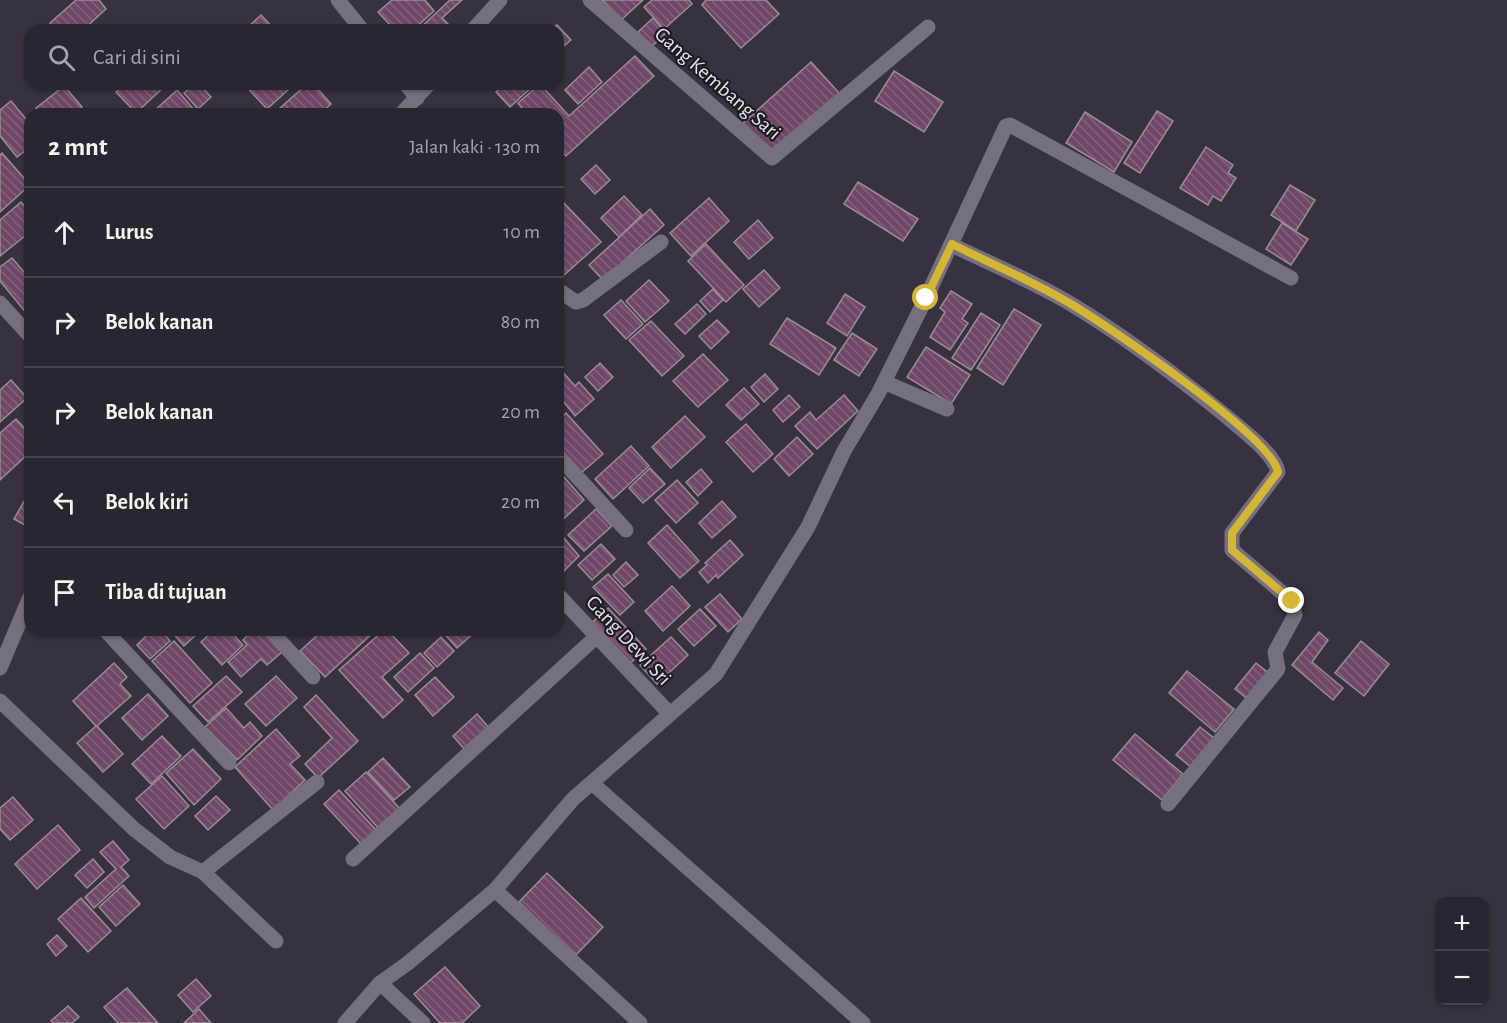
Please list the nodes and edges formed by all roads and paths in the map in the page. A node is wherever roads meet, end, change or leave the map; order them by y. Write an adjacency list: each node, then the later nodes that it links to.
1 (338, 0): 4 (street)
2 (500, 0): 5 (street)
3 (590, 0): 6 (street, Gang Kembang Sari)
4 (357, 24)
5 (478, 24)
6 (928, 27)
7 (411, 90): 9 (street)
8 (424, 90): 9 (street)
9 (417, 98): 10 (street)
10 (407, 108)
11 (661, 242): 14 (street)
12 (952, 244): 13 (street); 17 (street); 33 (street)
13 (1291, 278)
14 (564, 294)
15 (0, 303): 16 (street)
16 (24, 329)
17 (884, 382): 18 (street); 29 (street)
18 (947, 409)
19 (564, 463): 20 (street)
20 (626, 530)
21 (564, 602): 25 (street, Gang Dewi Sri)
22 (24, 611): 26 (street)
23 (111, 636): 30 (street)
24 (275, 636): 27 (street)
25 (596, 637): 29 (street, Gang Dewi Sri); 34 (street)
26 (0, 668)
27 (313, 677)
28 (0, 701): 35 (street)
29 (669, 713): 32 (street)
30 (229, 764)
31 (317, 782): 35 (street)
32 (593, 784): 36 (street); 42 (street)
33 (1168, 804)
34 (353, 859)
35 (203, 872): 37 (street)
36 (495, 890): 38 (street); 41 (street)
37 (276, 941)
38 (380, 983): 39 (street); 40 (street)
39 (345, 1023)
40 (423, 1023)
41 (639, 1023)
42 (863, 1023)

